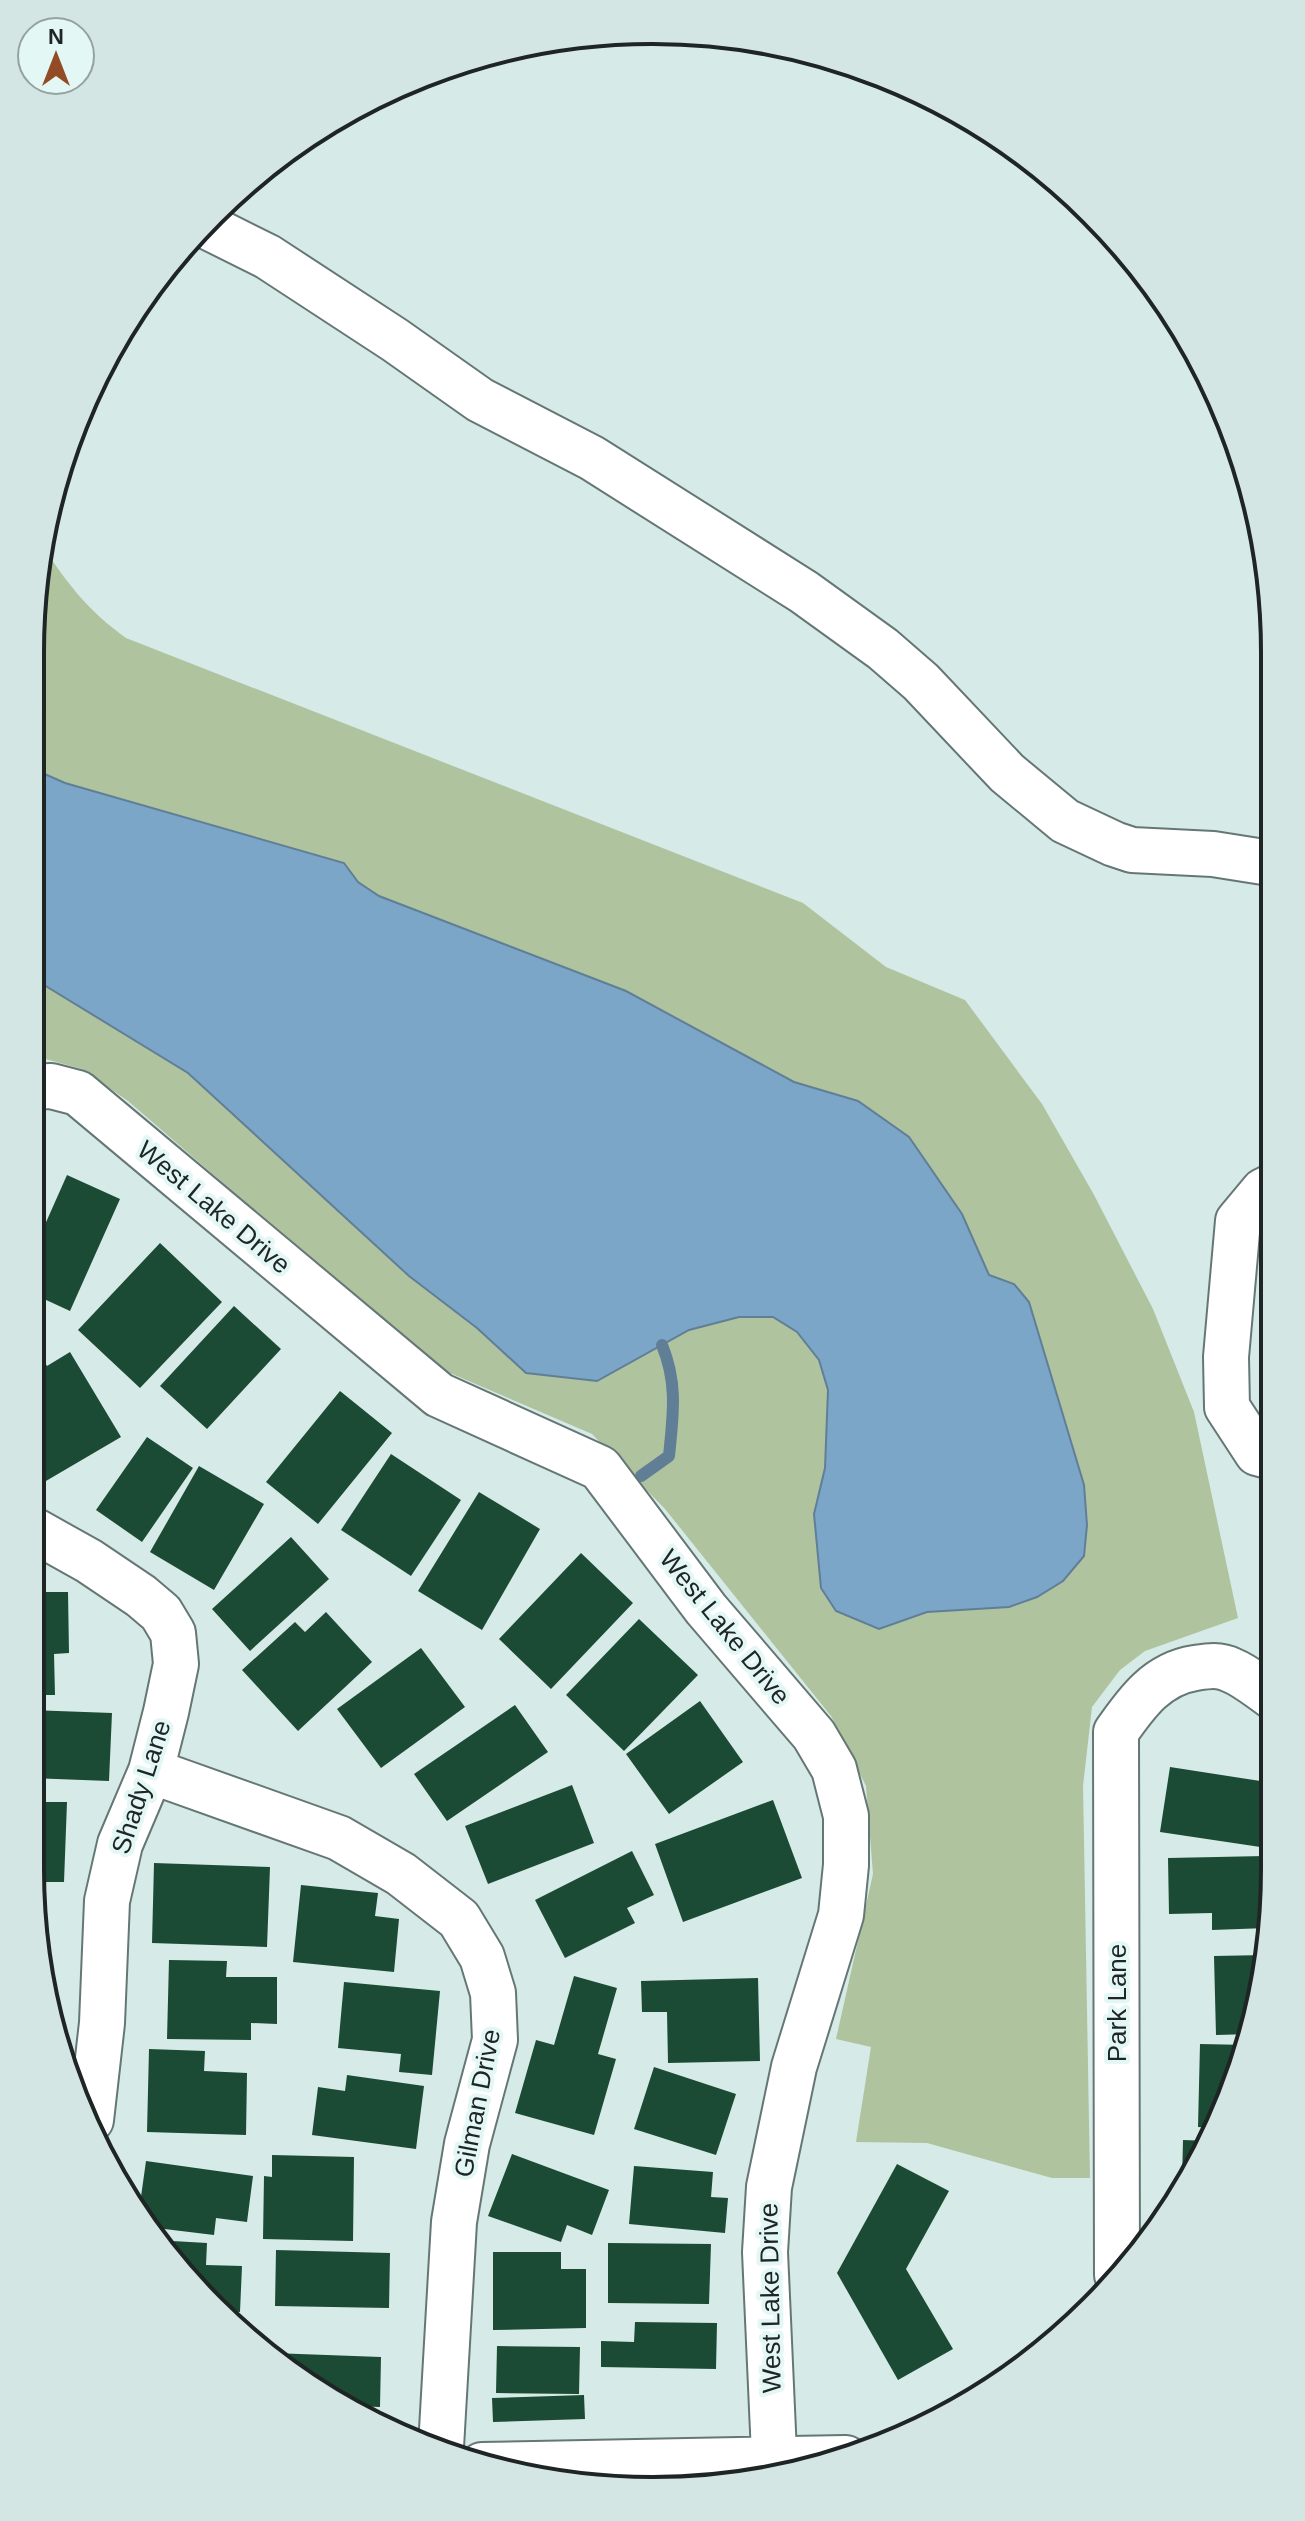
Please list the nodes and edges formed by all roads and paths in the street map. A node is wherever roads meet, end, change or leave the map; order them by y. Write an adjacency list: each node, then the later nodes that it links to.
1 (214, 230): 2 (lane)
2 (1261, 862)
3 (44, 1086): 12 (lane, West Lake Drive)
4 (1261, 1193): 5 (lane)
5 (1261, 1454)
6 (44, 1536): 8 (lane, Shady Lane)
7 (1261, 1689): 10 (lane, Park Lane)
8 (151, 1771): 9 (lane, Shady Lane); 11 (lane, Gilman Drive)
9 (93, 2107)
10 (1117, 2261)
11 (441, 2439)
12 (775, 2464)
13 (536, 2465): 14 (lane)
14 (760, 2467)

